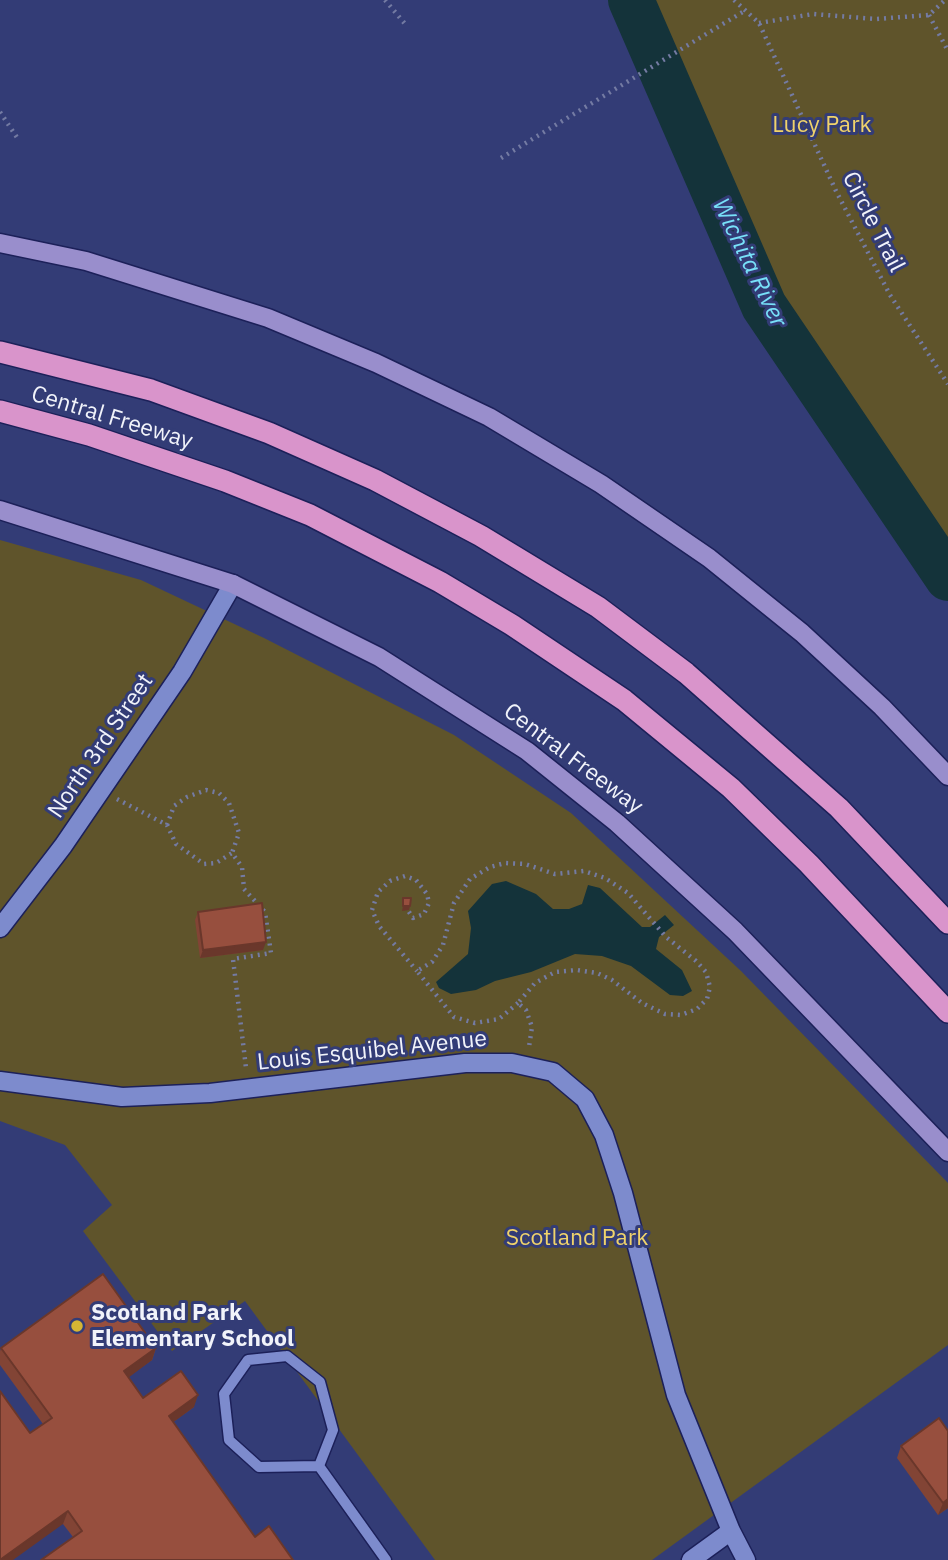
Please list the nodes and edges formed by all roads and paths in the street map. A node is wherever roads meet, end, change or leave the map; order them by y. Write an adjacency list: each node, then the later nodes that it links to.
1 (385, 0): 7 (path)
2 (734, 0): 4 (path, Circle Trail)
3 (945, 0): 5 (path)
4 (746, 10): 6 (path, Circle Trail); 11 (path)
5 (929, 15): 6 (path); 8 (path)
6 (759, 23): 14 (path, Circle Trail)
7 (407, 25)
8 (948, 51)
9 (0, 112): 10 (path)
10 (18, 139)
11 (501, 158)
12 (0, 243): 18 (main road)
13 (0, 352): 23 (highway, Central Freeway)
14 (948, 384)
15 (0, 411): 27 (highway, Central Freeway)
16 (0, 510): 17 (main road, Central Freeway)
17 (233, 584): 19 (street, North 3rd Street); 31 (main road, Central Freeway)
18 (948, 776)
19 (102, 788): 20 (path); 24 (street, North 3rd Street)
20 (167, 825): 21 (path); 21 (path)
21 (232, 853): 30 (path)
22 (405, 906): 25 (path)
23 (948, 923)
24 (0, 928)
25 (417, 971): 26 (path); 26 (path)
26 (518, 1003): 28 (path)
27 (948, 1012)
28 (523, 1065): 30 (street, Louis Esquibel Avenue); 33 (street, Louis Esquibel Avenue)
29 (0, 1081): 30 (street, Louis Esquibel Avenue)
30 (249, 1088)
31 (948, 1152)
32 (318, 1466): 32 (lane); 34 (lane)
33 (731, 1531): 35 (street); 36 (street, Louis Esquibel Avenue)
34 (386, 1560)
35 (691, 1560)
36 (746, 1560)

